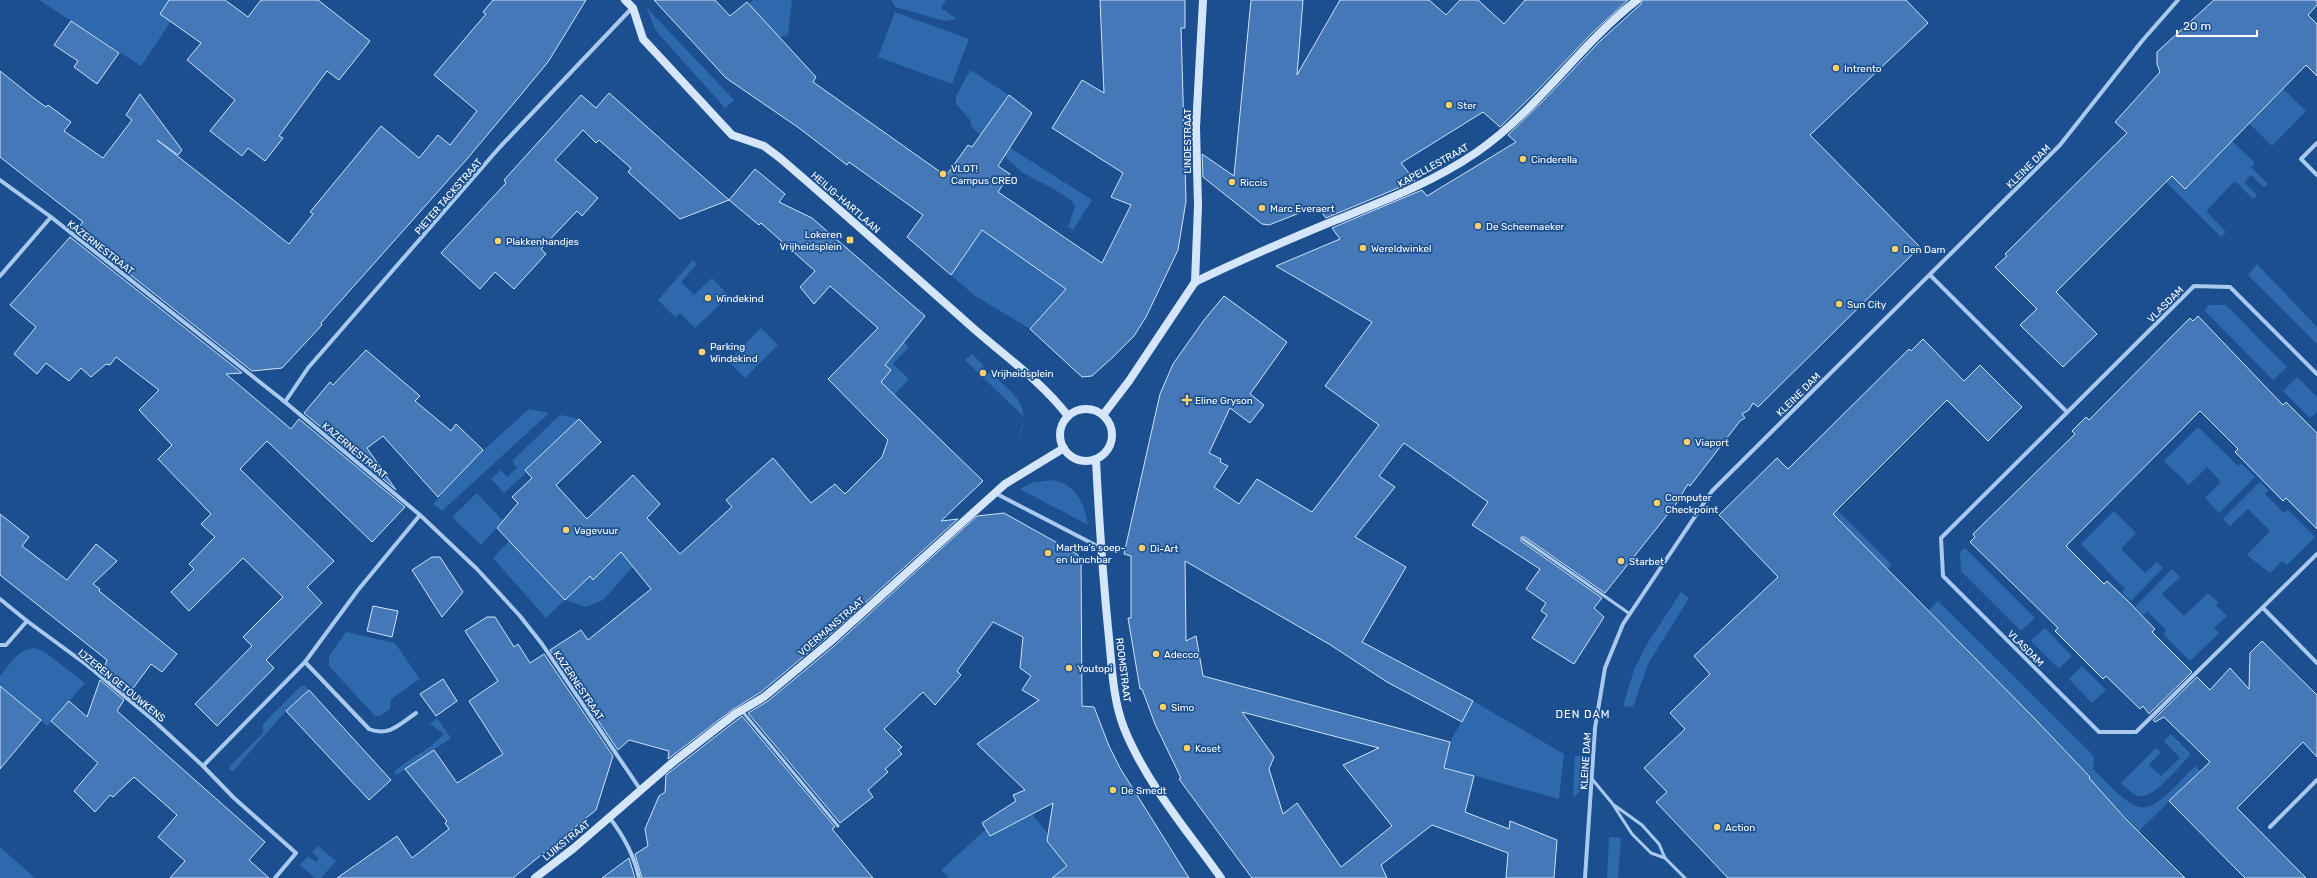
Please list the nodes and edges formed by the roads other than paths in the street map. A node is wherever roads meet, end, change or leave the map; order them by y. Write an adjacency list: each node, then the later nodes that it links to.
1 (625, 0): 5 (street, HEILIG-HARTLAAN)
2 (1203, 0): 12 (street, LINDESTRAAT)
3 (1637, 0): 12 (street, KAPELLESTRAAT)
4 (2178, 0): 10 (street, KLEINE DAM)
5 (633, 8): 14 (street, PIETER TACKSTRAAT); 17 (street, HEILIG-HARTLAAN)
6 (2317, 143): 7 (street)
7 (2317, 175)
8 (0, 180): 9 (street, KAZERNESTRAAT)
9 (51, 217): 11 (street); 14 (street, KAZERNESTRAAT)
10 (1930, 274): 15 (street); 27 (street, KLEINE DAM)
11 (0, 276)
12 (1195, 282): 16 (street)
13 (2317, 374): 15 (street, VLASDAM)
14 (285, 402): 21 (street, KAZERNESTRAAT)
15 (2067, 412): 26 (street, VLASDAM)
16 (1103, 415): 17 (street); 19 (street)
17 (1068, 416): 18 (street)
18 (1064, 448): 19 (street); 20 (street, VOERMANSTRAAT)
19 (1096, 460): 23 (street, ROOMSTRAAT)
20 (995, 493): 23 (street); 32 (street, VOERMANSTRAAT)
21 (420, 515): 30 (street); 37 (street, KAZERNESTRAAT)
22 (1523, 540): 27 (lane)
23 (1102, 548): 46 (street, ROOMSTRAAT)
24 (2317, 554): 26 (street, VLASDAM)
25 (0, 599): 28 (street, IJZEREN GETOUWKENS)
26 (2263, 608): 31 (street)
27 (1630, 614): 35 (street, KLEINE DAM)
28 (27, 621): 29 (street); 34 (street, IJZEREN GETOUWKENS)
29 (0, 645)
30 (305, 662): 33 (street); 34 (street)
31 (2317, 663)
32 (742, 710): 37 (street, VOERMANSTRAAT); 40 (lane)
33 (416, 713)
34 (203, 766): 43 (street, IJZEREN GETOUWKENS)
35 (1592, 779): 38 (lane); 47 (street, KLEINE DAM)
36 (2317, 780): 41 (street)
37 (640, 790): 39 (street, VOERMANSTRAAT)
38 (1612, 803): 42 (lane); 42 (lane)
39 (609, 817): 44 (street, LUIKSTRAAT); 45 (street)
40 (838, 826)
41 (2270, 827)
42 (1665, 858): 48 (lane)
43 (275, 878)
44 (535, 878)
45 (639, 878)
46 (1221, 878)
47 (1585, 878)
48 (1686, 878)

